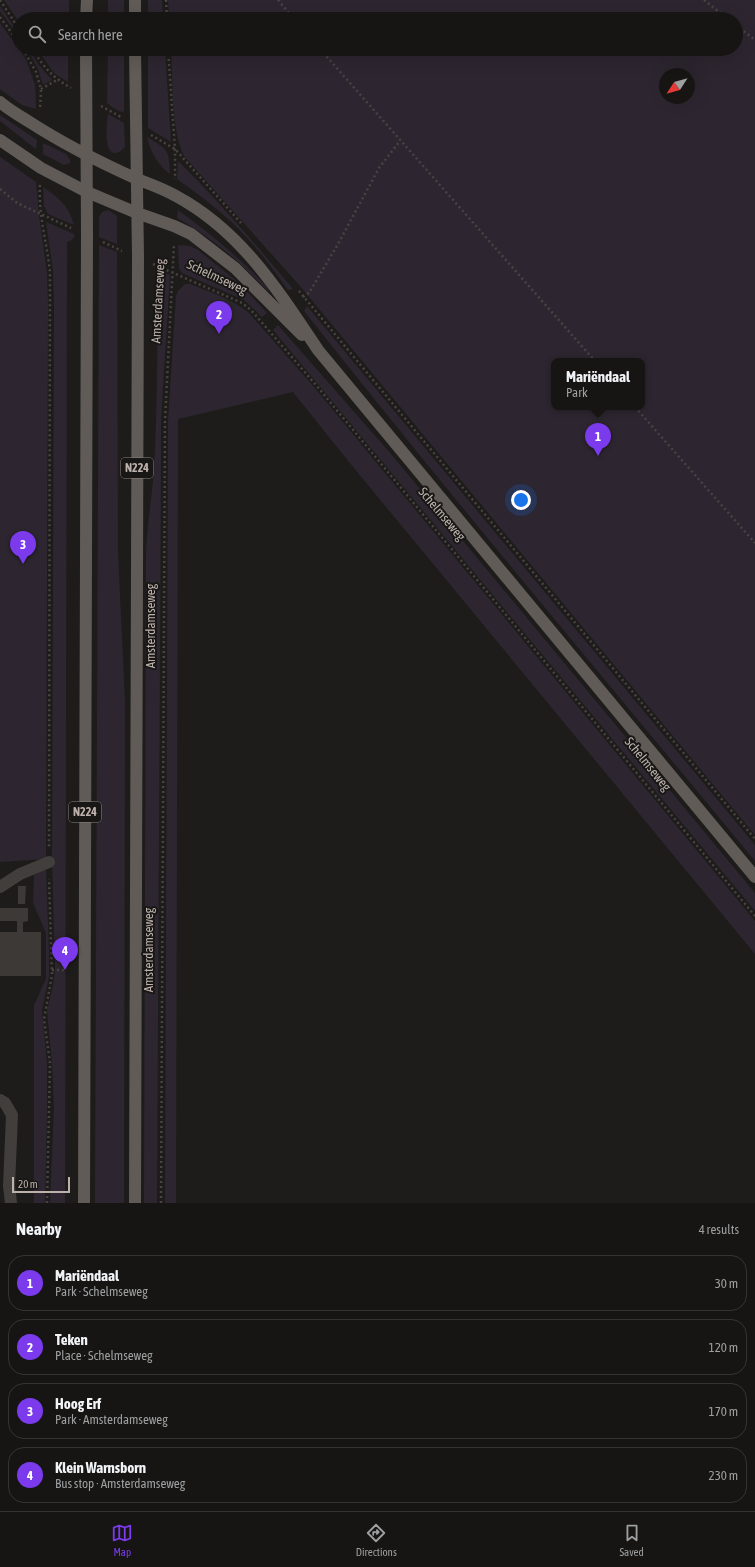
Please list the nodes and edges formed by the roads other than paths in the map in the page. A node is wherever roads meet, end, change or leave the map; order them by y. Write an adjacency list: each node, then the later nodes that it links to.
1 (87, 0): 3 (main road)
2 (135, 0): 4 (main road)
3 (86, 12)
4 (135, 12)
5 (86, 56): 9 (main road)
6 (135, 56): 10 (main road, Amsterdamseweg)
7 (0, 102): 9 (main road, Schelmseweg)
8 (0, 140): 11 (main road, Schelmseweg)
9 (87, 155): 10 (main road, Schelmseweg); 11 (main road)
10 (137, 178): 12 (main road, Amsterdamseweg); 13 (main road, Schelmseweg)
11 (87, 192): 12 (main road, Schelmseweg); 19 (main road, N224)
12 (137, 213): 13 (main road, Schelmseweg); 20 (main road, Amsterdamseweg / N224)
13 (318, 350): 15 (main road, Schelmseweg)
14 (49, 862): 16 (lane)
15 (755, 877)
16 (0, 887)
17 (0, 1100): 18 (lane)
18 (7, 1197)
19 (84, 1203)
20 (135, 1203)

